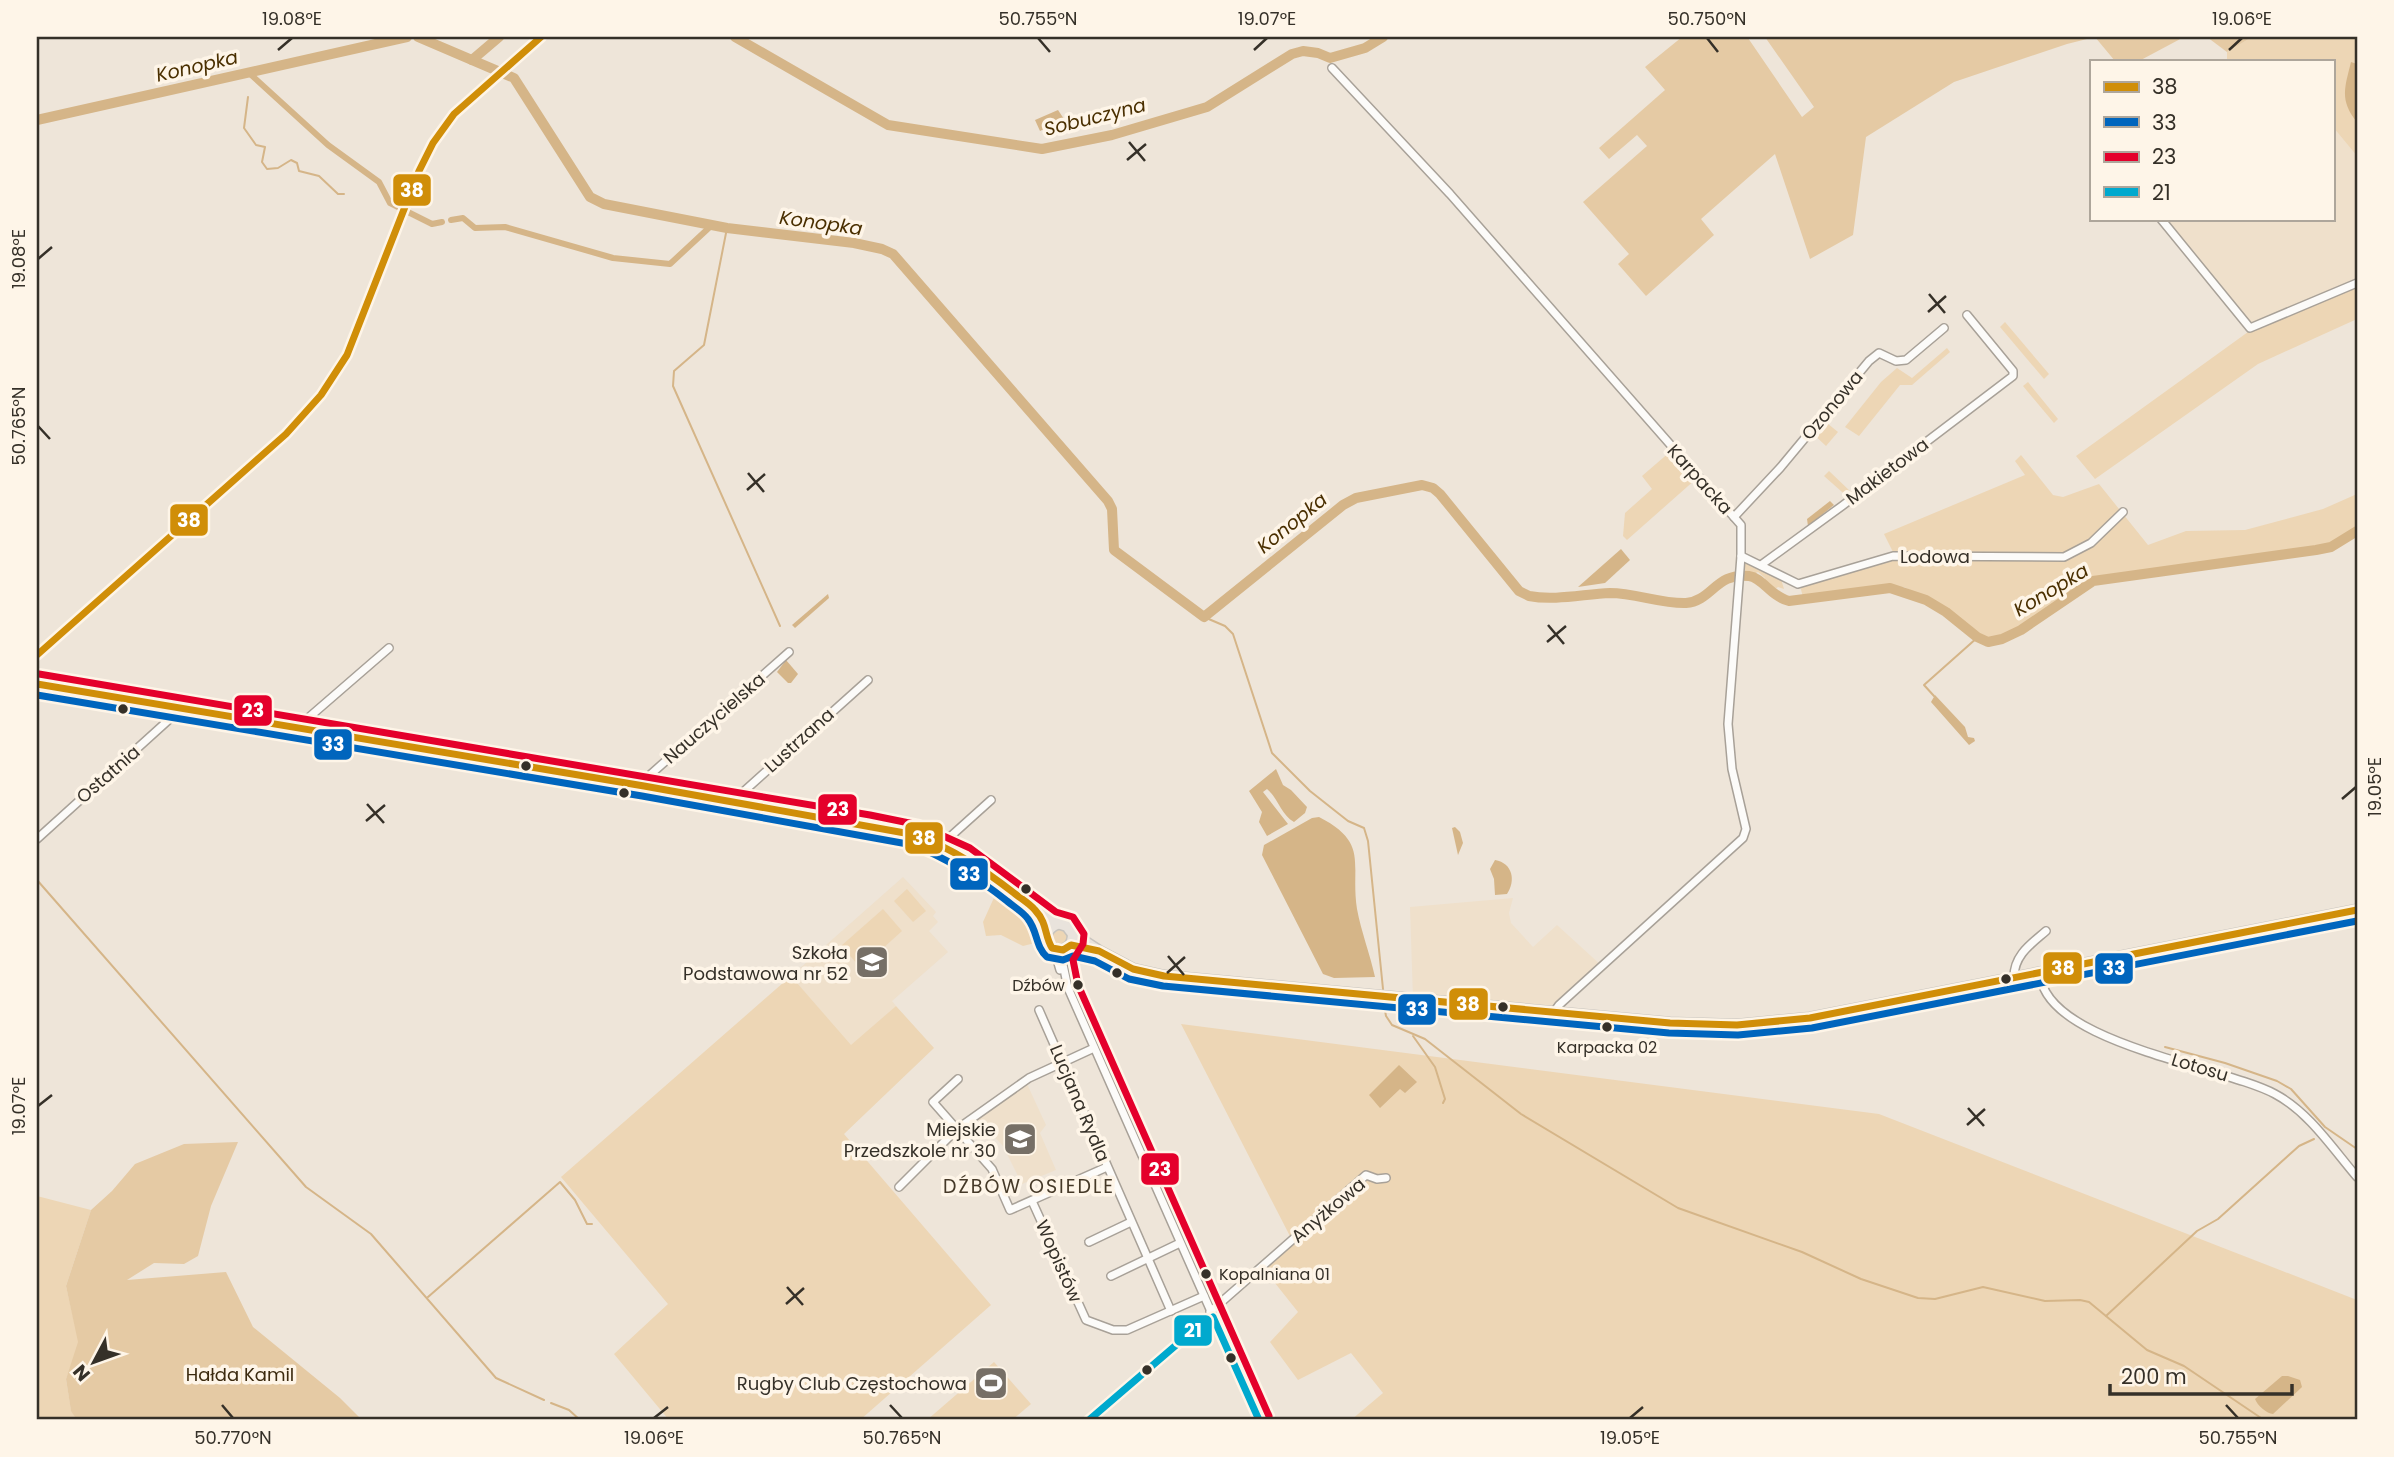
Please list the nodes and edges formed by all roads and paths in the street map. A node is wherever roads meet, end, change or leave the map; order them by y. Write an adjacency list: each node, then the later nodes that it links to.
1 (541, 37): 13 (street)
2 (1332, 68): 8 (street, Karpacka)
3 (2162, 220): 4 (street)
4 (2357, 283)
5 (1967, 315): 10 (street, Makietowa)
6 (1944, 328): 8 (street, Ozonowa)
7 (2123, 512): 10 (street, Lodowa)
8 (1734, 517): 9 (street, Karpacka)
9 (1741, 556): 10 (street, Lodowa); 32 (street, Karpacka)
10 (1761, 565)
11 (389, 648): 17 (street)
12 (789, 652): 18 (street, Nauczycielska)
13 (37, 655)
14 (868, 680): 20 (street, Lustrzana)
15 (37, 684): 16 (main road)
16 (175, 707): 17 (main road); 21 (street, Ostatnia)
17 (303, 729): 18 (main road)
18 (644, 786): 20 (main road)
19 (991, 800): 22 (street)
20 (732, 802): 22 (main road)
21 (37, 839)
22 (945, 846): 24 (main road)
23 (2357, 910): 28 (main road)
24 (1053, 927): 26 (main road); 27 (main road)
25 (2046, 931): 29 (street)
26 (1070, 943): 27 (main road); 30 (street); 32 (main road)
27 (1054, 949): 30 (street)
28 (2040, 972): 29 (main road); 38 (street, Lotosu)
29 (2014, 977): 32 (main road)
30 (1066, 980): 33 (street)
31 (1039, 1010): 34 (street, Lucjana Rydla)
32 (1554, 1012)
33 (1094, 1048): 34 (street); 44 (street)
34 (1062, 1063): 36 (street); 37 (street, Lucjana Rydla)
35 (958, 1079): 36 (street)
36 (957, 1129): 40 (street); 41 (street)
37 (1107, 1167): 41 (street); 42 (street, Lucjana Rydla)
38 (2357, 1177)
39 (1386, 1178): 49 (street, Anyżkowa)
40 (899, 1186)
41 (1032, 1200): 48 (street, Wopistów)
42 (1131, 1222): 43 (street); 45 (street, Lucjana Rydla)
43 (1089, 1242)
44 (1180, 1243): 45 (street); 47 (street)
45 (1147, 1259): 46 (street); 48 (street, Lucjana Rydla)
46 (1111, 1276)
47 (1204, 1296): 48 (street, Wopistów); 49 (street)
48 (1171, 1311)
49 (1212, 1314): 50 (street, Anyżkowa); 51 (street)
50 (1089, 1420)
51 (1259, 1420)

